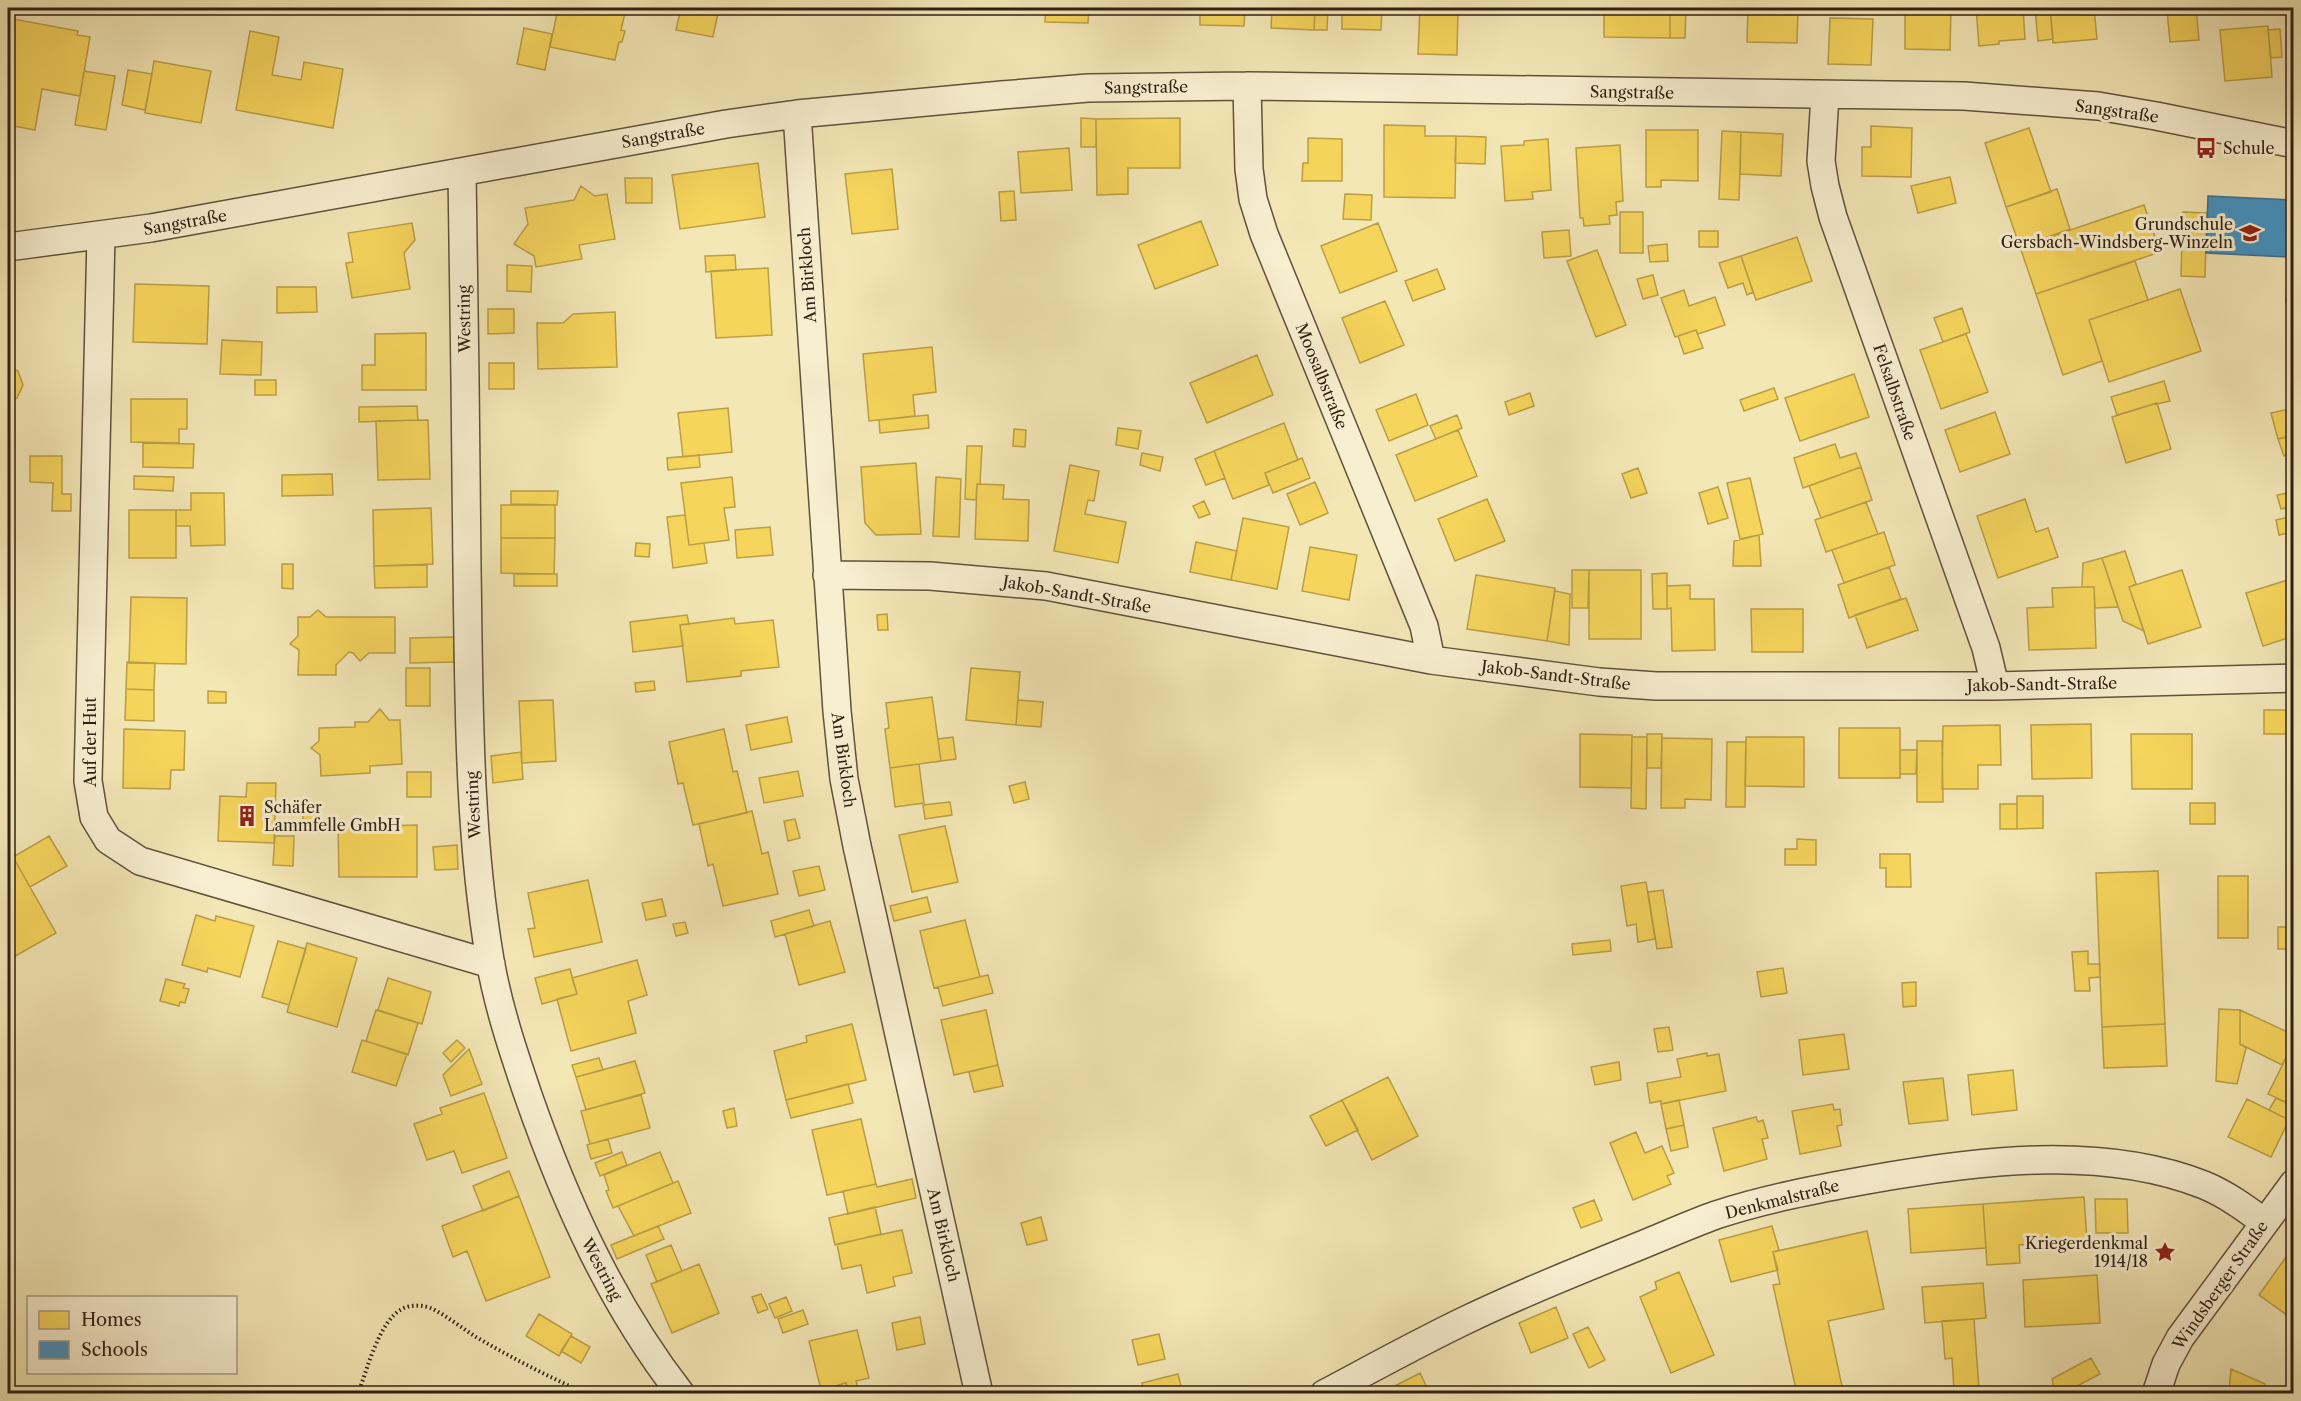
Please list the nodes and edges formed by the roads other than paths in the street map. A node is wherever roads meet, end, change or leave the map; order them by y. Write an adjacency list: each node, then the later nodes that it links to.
1 (1247, 86): 2 (street, Sangstraße); 3 (street, Sangstraße); 9 (street, Moosalbstraße)
2 (1825, 95): 4 (street, Sangstraße); 11 (street, Felsalbstraße)
3 (797, 114): 5 (street, Sangstraße); 8 (street, Am Birkloch)
4 (2294, 144)
5 (462, 172): 6 (street, Sangstraße); 12 (street, Westring)
6 (101, 236): 7 (street, Sangstraße); 12 (street, Auf der Hut)
7 (8, 247)
8 (827, 575): 9 (street, Jakob-Sandt-Straße); 16 (street, Am Birkloch)
9 (1431, 660): 11 (street, Jakob-Sandt-Straße)
10 (2294, 678): 11 (street, Jakob-Sandt-Straße)
11 (1995, 686)
12 (491, 964): 15 (street, Westring)
13 (2294, 1183): 14 (street, Windsberger Straße)
14 (2264, 1222): 17 (street, Denkmalstraße); 18 (street, Windsberger Straße)
15 (681, 1394)
16 (979, 1394)
17 (1324, 1394)
18 (2156, 1394)

